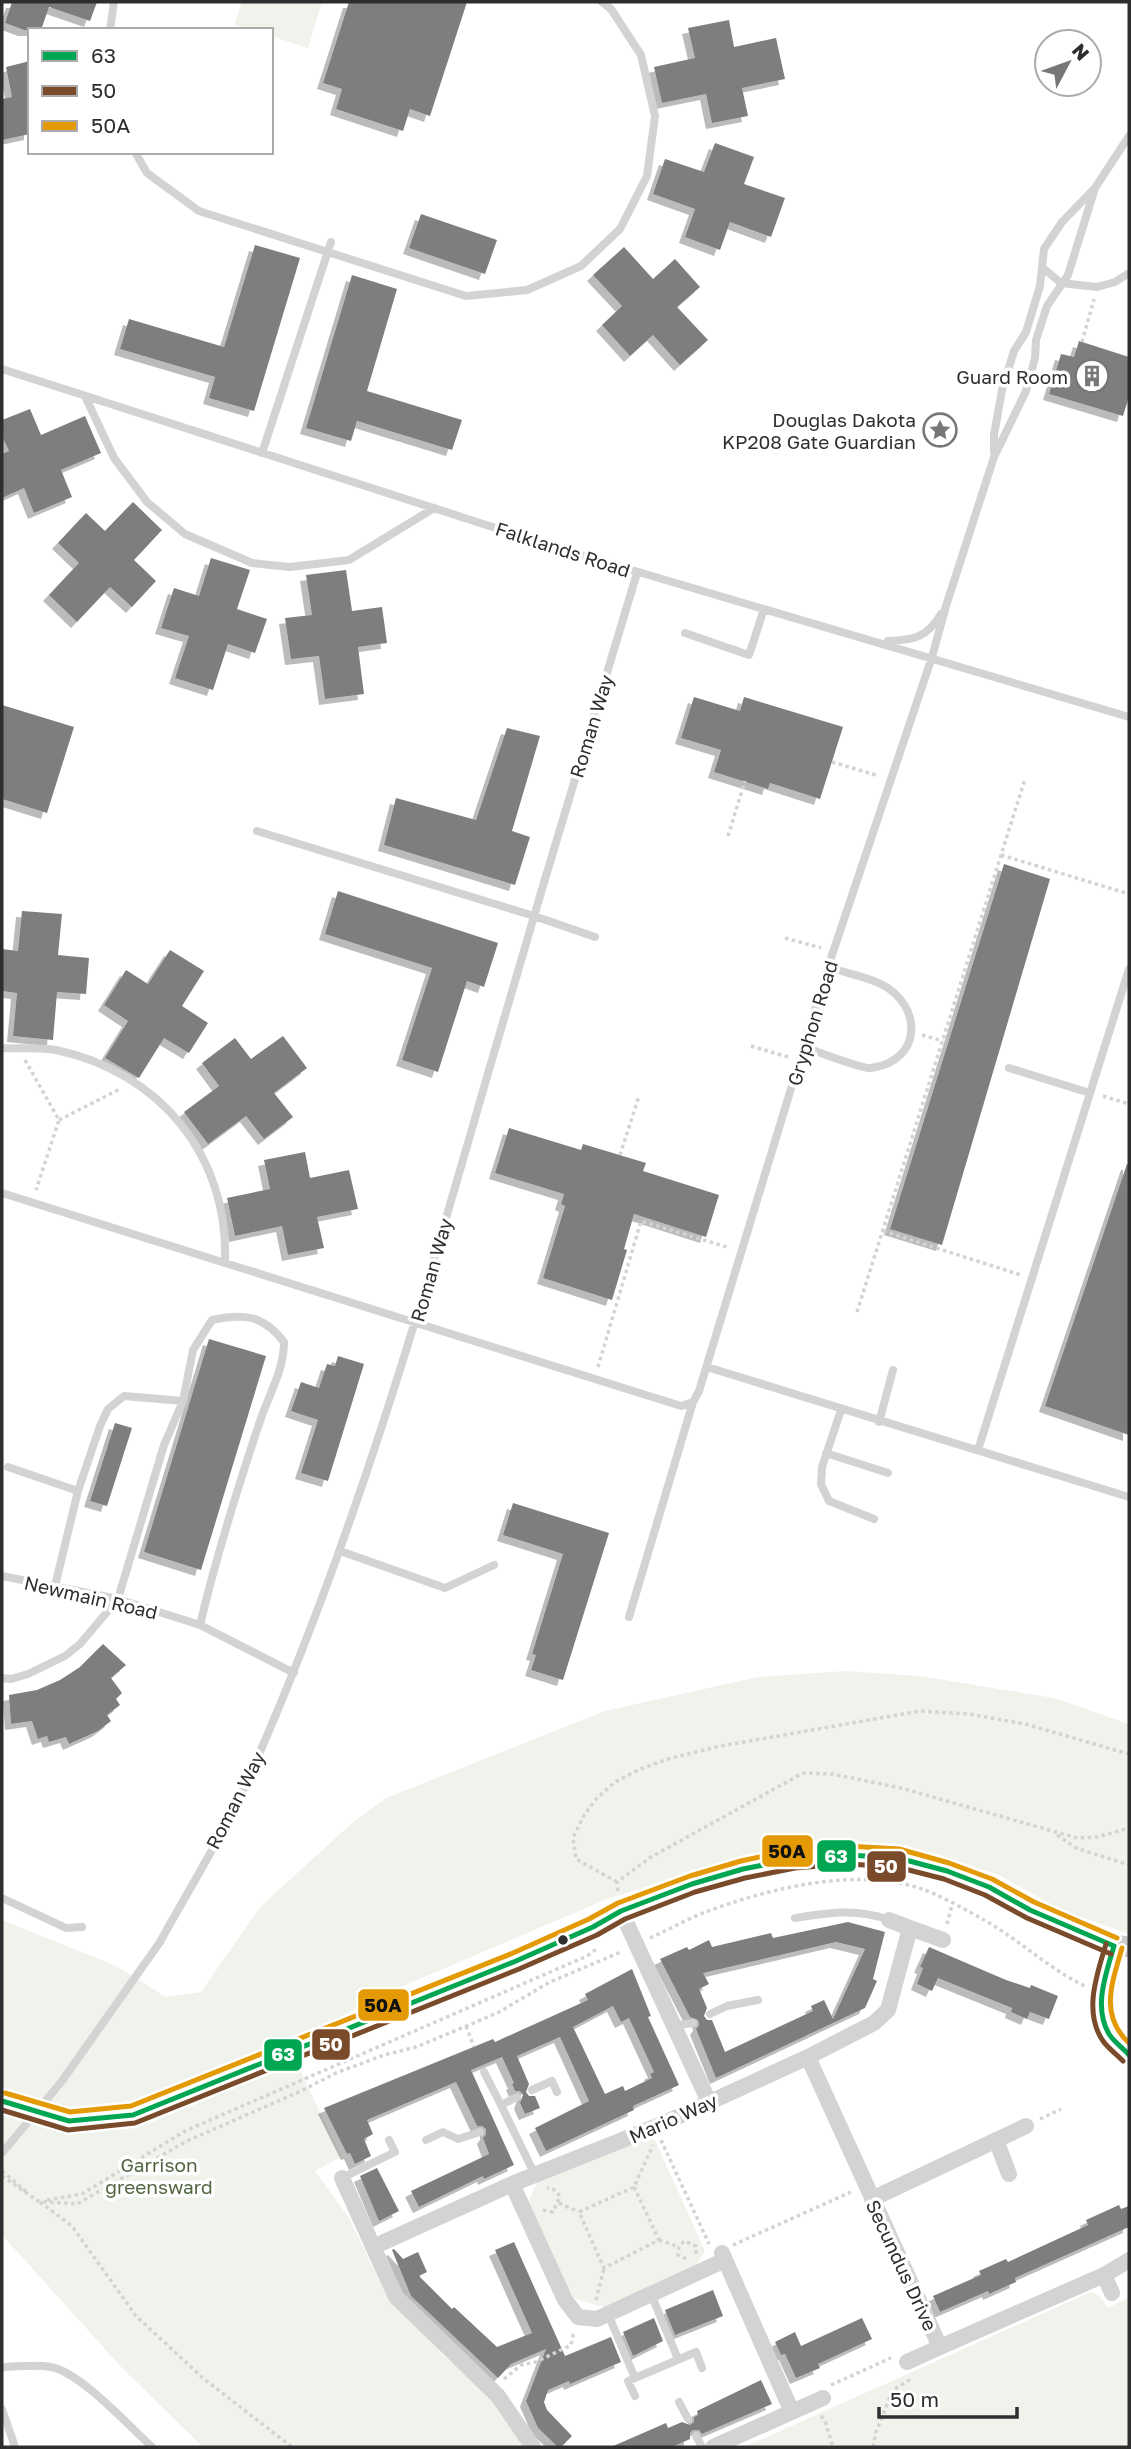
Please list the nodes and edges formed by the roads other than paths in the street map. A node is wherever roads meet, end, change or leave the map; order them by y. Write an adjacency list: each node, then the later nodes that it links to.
1 (114, 2): 3 (lane)
2 (602, 2): 8 (lane)
3 (110, 28)
4 (1129, 136): 6 (lane)
5 (136, 154): 8 (lane)
6 (1095, 188): 9 (lane); 11 (lane)
7 (331, 242): 8 (lane)
8 (328, 252): 14 (lane)
9 (1043, 268): 11 (lane); 15 (lane)
10 (1129, 273): 11 (lane)
11 (1061, 283): 15 (lane)
12 (2, 369): 13 (lane, Falklands Road)
13 (85, 396): 14 (lane, Falklands Road); 16 (lane)
14 (262, 453): 16 (lane, Falklands Road)
15 (994, 457): 18 (lane, Gryphon Road)
16 (434, 508): 17 (lane, Falklands Road)
17 (637, 573): 19 (lane, Falklands Road); 25 (lane, Roman Way)
18 (946, 606): 21 (lane); 22 (lane, Gryphon Road)
19 (764, 609): 20 (lane); 21 (lane, Falklands Road)
20 (685, 633)
21 (879, 642): 22 (lane, Falklands Road)
22 (932, 657): 23 (lane, Falklands Road); 27 (lane, Gryphon Road)
23 (1129, 717)
24 (257, 831): 25 (lane)
25 (534, 916): 26 (lane); 35 (lane, Roman Way)
26 (595, 937)
27 (828, 968): 29 (lane, Gryphon Road); 29 (lane)
28 (1129, 969): 32 (lane)
29 (804, 1047): 36 (lane, Gryphon Road)
30 (2, 1048): 34 (lane)
31 (1009, 1068): 32 (lane)
32 (1090, 1093): 42 (lane)
33 (2, 1193): 34 (lane)
34 (225, 1262): 35 (lane)
35 (416, 1322): 39 (lane); 49 (lane, Roman Way)
36 (707, 1367): 39 (lane, Gryphon Road); 40 (lane)
37 (893, 1370): 41 (lane)
38 (183, 1401): 46 (lane); 53 (lane); 55 (lane)
39 (694, 1402): 54 (lane)
40 (841, 1409): 41 (lane); 43 (lane)
41 (879, 1422): 42 (lane)
42 (978, 1450): 47 (lane)
43 (826, 1453): 45 (lane); 48 (lane)
44 (8, 1467): 46 (lane)
45 (888, 1473)
46 (78, 1491): 52 (lane)
47 (1129, 1497)
48 (874, 1519)
49 (340, 1551): 50 (lane); 56 (lane, Roman Way)
50 (494, 1565)
51 (2, 1576): 52 (lane, Newmain Road)
52 (55, 1586): 53 (lane, Newmain Road)
53 (118, 1599): 55 (lane, Newmain Road); 57 (lane)
54 (629, 1617)
55 (200, 1625): 56 (lane, Newmain Road)
56 (294, 1673): 86 (lane, Roman Way, bridge)
57 (2, 1678)
58 (2, 1898): 62 (lane)
59 (621, 1911): 65 (street); 69 (street); 76 (street)
60 (795, 1918): 61 (lane)
61 (889, 1920): 63 (street)
62 (82, 1927)
63 (910, 1928): 64 (street); 71 (street, Mario Way)
64 (943, 1940)
65 (1122, 1947): 70 (street)
66 (758, 2000): 67 (lane)
67 (710, 2014)
68 (693, 2023): 69 (lane)
69 (673, 2026): 77 (street)
70 (1129, 2055)
71 (807, 2057): 77 (street, Mario Way); 90 (street, Secundus Drive)
72 (484, 2072): 78 (lane)
73 (532, 2090): 74 (lane)
74 (557, 2092)
75 (517, 2097): 78 (lane)
76 (2, 2101)
77 (709, 2102): 89 (street, Mario Way)
78 (501, 2105): 79 (lane)
79 (507, 2117): 80 (lane); 89 (lane)
80 (496, 2123)
81 (1026, 2126): 85 (street)
82 (480, 2132): 84 (lane)
83 (389, 2140): 88 (lane)
84 (426, 2140)
85 (996, 2140): 87 (street); 90 (street)
86 (2, 2153)
87 (1009, 2174)
88 (342, 2178): 91 (street)
89 (524, 2180): 91 (street, Mario Way); 96 (street)
90 (869, 2192): 97 (street, Secundus Drive)
91 (373, 2248): 112 (street)
92 (1129, 2260): 93 (street, Secundus Drive)
93 (1104, 2275): 94 (street); 97 (street, Secundus Drive)
94 (1112, 2293)
95 (651, 2294): 96 (street); 99 (lane); 107 (street)
96 (608, 2314): 102 (lane)
97 (940, 2347): 98 (street)
98 (908, 2358)
99 (678, 2359): 101 (lane); 102 (lane)
100 (2, 2367): 111 (lane)
101 (702, 2368)
102 (635, 2378): 103 (lane)
103 (635, 2396)
104 (817, 2401): 107 (street)
105 (679, 2402): 108 (lane)
106 (2, 2409): 110 (lane)
107 (792, 2412): 114 (street)
108 (688, 2419)
109 (696, 2436): 113 (lane)
110 (15, 2447)
111 (152, 2447)
112 (533, 2447)
113 (702, 2447)
114 (713, 2447)

